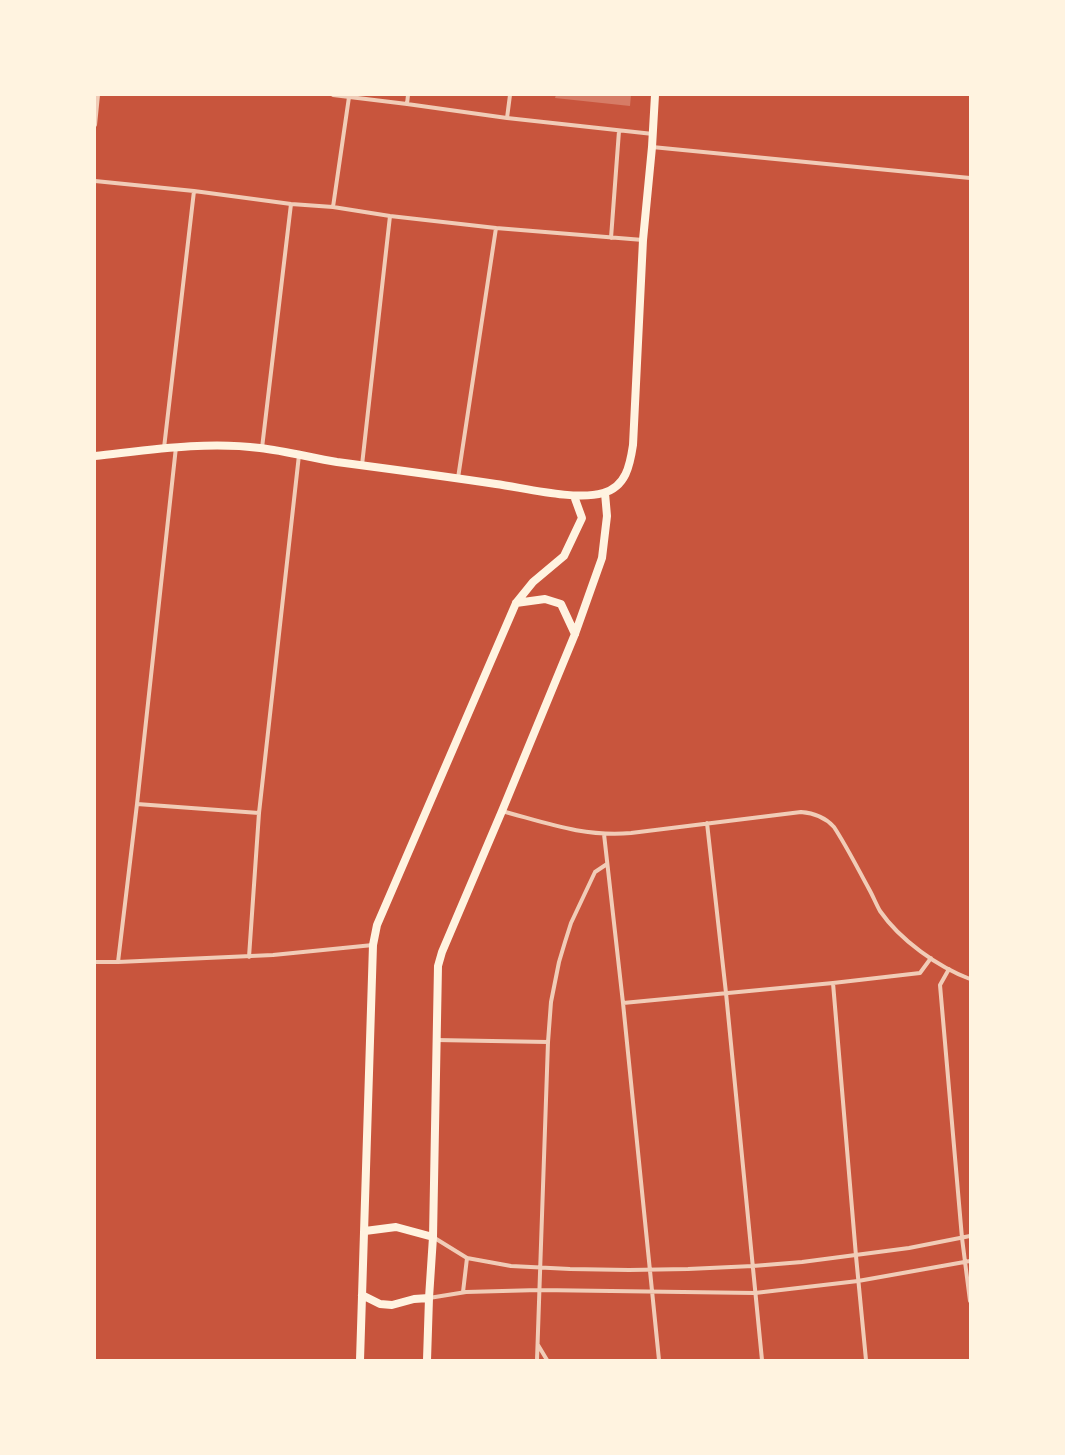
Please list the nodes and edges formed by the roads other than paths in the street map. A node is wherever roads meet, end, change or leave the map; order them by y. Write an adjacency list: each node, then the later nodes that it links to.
1 (98, 95): 9 (street)
2 (333, 95): 6 (street)
3 (408, 95): 7 (street)
4 (510, 95): 8 (street)
5 (655, 95): 11 (main road)
6 (349, 97): 7 (street); 17 (street)
7 (407, 104): 8 (street)
8 (507, 118): 10 (street)
9 (95, 126)
10 (619, 131): 11 (street); 20 (street)
11 (653, 134): 12 (main road)
12 (652, 147): 13 (street); 21 (main road)
13 (970, 178)
14 (95, 181): 15 (street)
15 (194, 190): 16 (street); 23 (street)
16 (291, 204): 17 (street); 24 (street)
17 (333, 207): 18 (street)
18 (390, 216): 19 (street); 27 (street)
19 (496, 228): 20 (street); 28 (street)
20 (611, 238): 21 (street)
21 (643, 240): 29 (main road)
22 (176, 447): 23 (main road); 24 (main road); 33 (street)
23 (164, 448): 26 (main road)
24 (262, 448): 25 (main road)
25 (299, 455): 27 (main road); 35 (street)
26 (95, 456)
27 (362, 465): 28 (main road)
28 (458, 478): 30 (main road)
29 (605, 493): 30 (main road); 32 (main road)
30 (574, 496): 31 (main road)
31 (516, 603): 32 (main road); 39 (main road)
32 (575, 634): 34 (main road)
33 (138, 804): 35 (street); 43 (street)
34 (502, 811): 37 (street); 49 (main road)
35 (259, 813): 40 (street)
36 (707, 824): 37 (street); 41 (street); 47 (street)
37 (604, 834): 38 (street)
38 (607, 864): 48 (street); 50 (street)
39 (373, 945): 40 (street); 51 (main road)
40 (249, 957): 43 (street)
41 (931, 958): 44 (street); 46 (street)
42 (95, 962): 43 (street)
43 (118, 962)
44 (949, 969): 45 (street); 54 (street)
45 (970, 979)
46 (833, 983): 47 (street); 55 (street)
47 (726, 993): 48 (street); 58 (street)
48 (623, 1003): 60 (street)
49 (436, 1040): 50 (street); 53 (main road)
50 (548, 1042): 59 (street)
51 (365, 1231): 53 (main road); 66 (main road)
52 (970, 1236): 54 (street)
53 (433, 1237): 56 (street); 67 (main road)
54 (962, 1238): 55 (street); 57 (street)
55 (856, 1256): 58 (street); 61 (street)
56 (467, 1258): 59 (street); 63 (street)
57 (968, 1262): 61 (street); 68 (street)
58 (752, 1266): 60 (street); 65 (street)
59 (540, 1268): 60 (street); 62 (street)
60 (650, 1270): 64 (street)
61 (858, 1281): 65 (street); 76 (street)
62 (539, 1290): 63 (street); 64 (street); 69 (street)
63 (463, 1292): 67 (street)
64 (652, 1292): 65 (street); 74 (street)
65 (756, 1293): 75 (street)
66 (362, 1295): 67 (main road); 70 (main road)
67 (429, 1298): 71 (main road)
68 (970, 1301)
69 (538, 1344): 72 (street); 73 (street)
70 (360, 1360)
71 (427, 1360)
72 (537, 1360)
73 (547, 1360)
74 (659, 1360)
75 (762, 1360)
76 (866, 1360)

